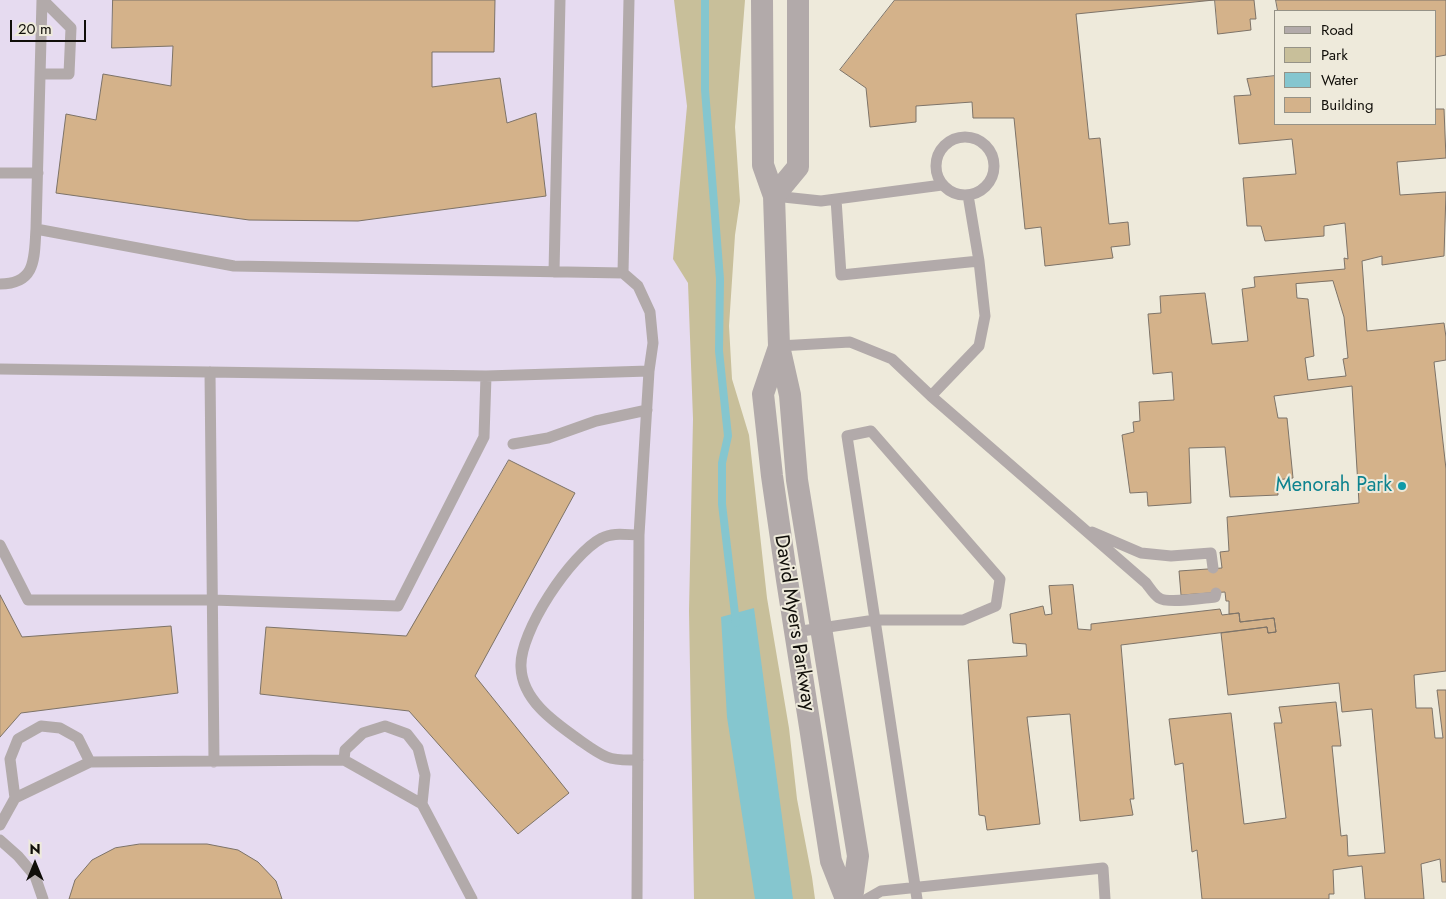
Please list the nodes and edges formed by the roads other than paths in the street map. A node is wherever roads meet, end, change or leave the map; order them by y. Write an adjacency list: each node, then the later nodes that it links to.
1 (43, 0): 6 (lane); 6 (lane)
2 (560, 0): 15 (lane)
3 (628, 0): 16 (lane)
4 (762, 0): 11 (street, David Myers Parkway)
5 (798, 0): 11 (street)
6 (40, 74): 8 (lane)
7 (0, 173): 8 (lane)
8 (38, 173): 13 (lane)
9 (942, 185): 10 (lane); 10 (lane); 12 (lane)
10 (968, 195): 14 (lane)
11 (774, 196): 12 (lane); 18 (street, David Myers Parkway)
12 (836, 199): 14 (lane)
13 (36, 229): 15 (lane); 17 (lane)
14 (979, 261): 23 (lane)
15 (554, 272): 16 (lane)
16 (623, 273): 20 (lane)
17 (0, 284)
18 (779, 346): 23 (lane); 33 (street, David Myers Parkway); 34 (street, David Myers Parkway)
19 (0, 369): 21 (lane)
20 (649, 371): 22 (lane); 24 (lane)
21 (210, 372): 22 (lane); 31 (lane)
22 (486, 376): 31 (lane)
23 (931, 396): 26 (lane)
24 (646, 410): 25 (lane); 27 (lane)
25 (513, 444)
26 (1083, 528): 29 (lane); 30 (lane)
27 (640, 535): 36 (lane); 36 (lane)
28 (0, 545): 31 (lane)
29 (1213, 568)
30 (1216, 593)
31 (212, 600): 38 (lane)
32 (874, 620): 32 (lane); 33 (lane); 43 (lane)
33 (821, 628): 34 (lane); 48 (street, David Myers Parkway)
34 (795, 632): 47 (street, David Myers Parkway)
35 (344, 760): 38 (lane); 40 (lane); 40 (lane)
36 (638, 760): 46 (lane)
37 (90, 762): 38 (lane); 39 (lane); 39 (lane)
38 (214, 762)
39 (15, 798): 41 (lane)
40 (422, 804): 45 (lane)
41 (0, 825)
42 (0, 840): 44 (lane)
43 (916, 893): 49 (lane); 50 (lane)
44 (43, 899)
45 (472, 899)
46 (637, 899)
47 (846, 899)
48 (852, 899)
49 (867, 899)
50 (1105, 899)

